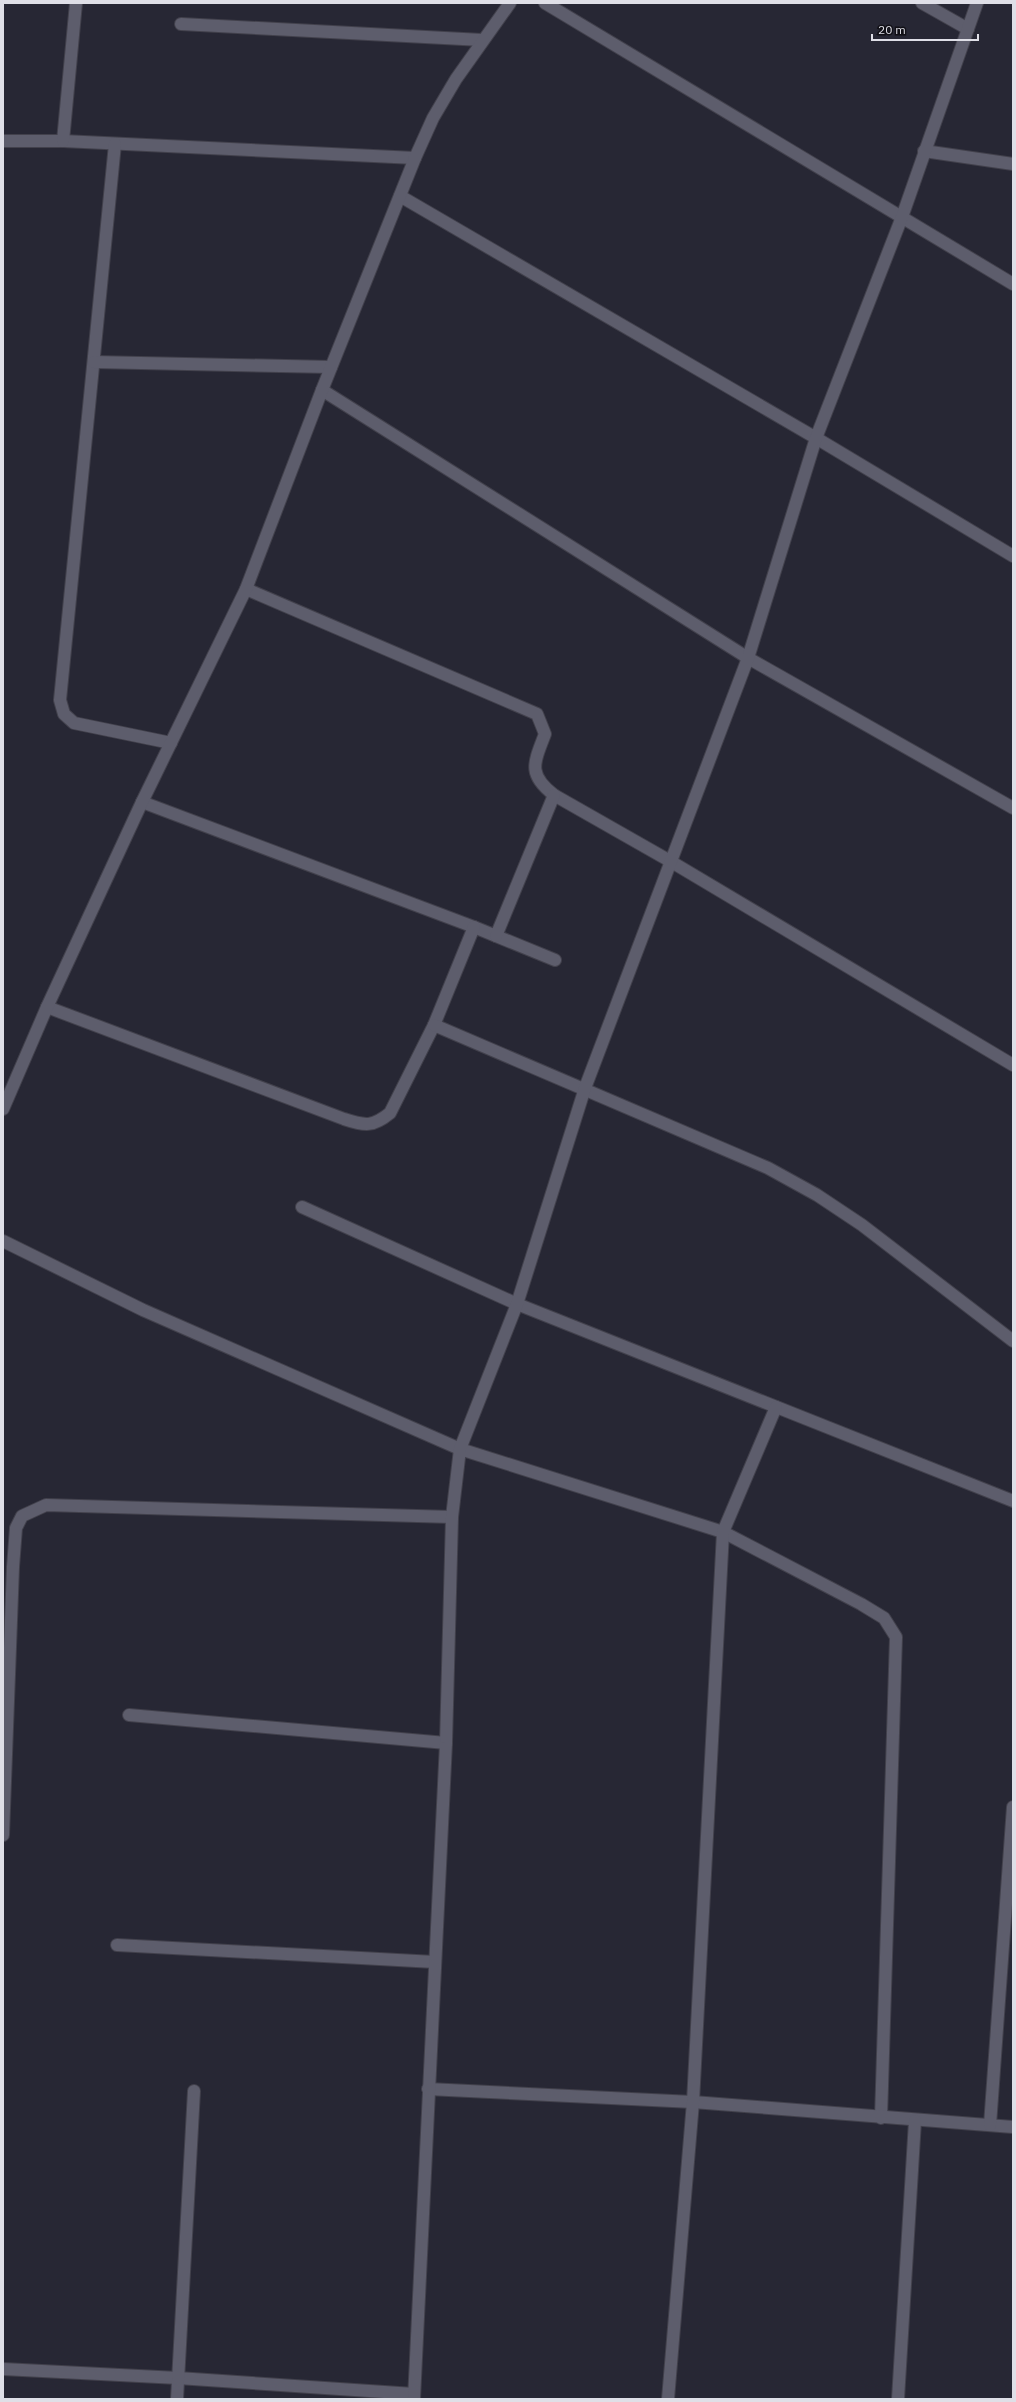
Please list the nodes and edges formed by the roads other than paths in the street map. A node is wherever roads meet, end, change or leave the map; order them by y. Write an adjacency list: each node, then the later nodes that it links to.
1 (76, 3): 10 (street)
2 (510, 3): 8 (street)
3 (545, 3): 16 (street)
4 (922, 3): 7 (street)
5 (977, 3): 7 (street)
6 (181, 24): 8 (street)
7 (968, 29): 12 (street)
8 (482, 40): 13 (street)
9 (3, 141): 10 (street)
10 (62, 141): 11 (street)
11 (115, 144): 13 (street); 18 (street)
12 (924, 151): 14 (street); 16 (street)
13 (415, 158): 15 (street)
14 (1013, 164)
15 (400, 196): 19 (street); 21 (street)
16 (902, 217): 17 (street); 21 (street)
17 (1013, 284)
18 (94, 362): 19 (street); 25 (street)
19 (331, 367): 20 (street)
20 (322, 390): 23 (street); 24 (street)
21 (816, 438): 22 (street); 24 (street)
22 (1013, 556)
23 (246, 589): 25 (street); 26 (street)
24 (748, 658): 28 (street); 29 (street)
25 (171, 743): 27 (street)
26 (554, 795): 29 (street); 31 (street)
27 (142, 802): 30 (street); 33 (street)
28 (1013, 808)
29 (670, 861): 35 (street); 36 (street)
30 (474, 927): 31 (street); 34 (street)
31 (496, 936): 32 (street)
32 (555, 960)
33 (47, 1007): 34 (street); 37 (street)
34 (434, 1025): 36 (street)
35 (1013, 1065)
36 (585, 1088): 40 (street); 41 (street)
37 (3, 1109)
38 (302, 1207): 40 (street)
39 (3, 1241): 43 (street)
40 (517, 1304): 42 (street); 43 (street)
41 (1013, 1341)
42 (776, 1407): 44 (street); 46 (street)
43 (460, 1449): 45 (street); 46 (street)
44 (1013, 1501)
45 (452, 1517): 47 (street); 49 (street)
46 (723, 1532): 56 (street); 57 (street)
47 (8, 1566): 51 (street)
48 (129, 1715): 49 (street)
49 (446, 1743): 53 (street)
50 (1013, 1807): 59 (street)
51 (3, 1835)
52 (116, 1945): 53 (street)
53 (435, 1962): 54 (street)
54 (428, 2089): 56 (street); 63 (street)
55 (194, 2091): 62 (street)
56 (693, 2102): 57 (street); 65 (street)
57 (881, 2118): 58 (street)
58 (915, 2121): 59 (street); 66 (street)
59 (990, 2125): 60 (street)
60 (1013, 2127)
61 (3, 2369): 62 (street)
62 (178, 2378): 63 (street); 64 (street)
63 (414, 2396)
64 (177, 2399)
65 (668, 2399)
66 (898, 2399)

